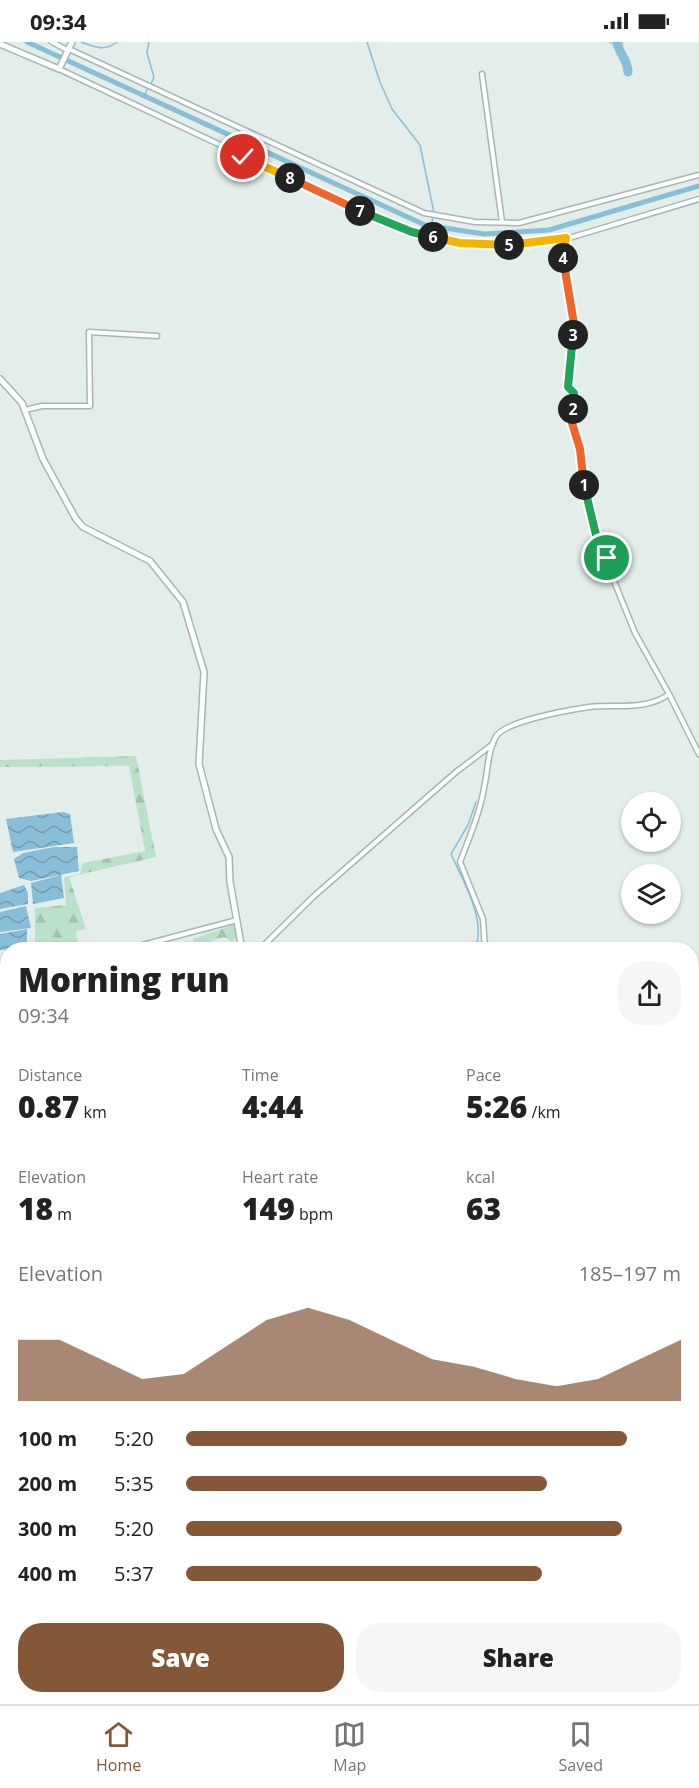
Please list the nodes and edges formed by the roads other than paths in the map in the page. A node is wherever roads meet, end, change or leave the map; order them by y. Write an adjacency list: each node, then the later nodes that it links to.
1 (52, 42): 4 (street)
2 (72, 42): 4 (street)
3 (0, 44): 5 (street)
4 (67, 52): 5 (street); 9 (street)
5 (60, 66): 10 (street)
6 (482, 75): 9 (street)
7 (699, 175): 9 (street)
8 (699, 199): 10 (street)
9 (502, 222)
10 (566, 238): 14 (street)
11 (157, 336): 13 (street)
12 (0, 379): 13 (street)
13 (25, 410): 17 (street)
14 (669, 694): 15 (street); 16 (street)
15 (493, 744): 20 (street); 21 (street)
16 (699, 754)
17 (237, 920): 18 (street); 19 (street)
18 (154, 942)
19 (241, 942)
20 (268, 942)
21 (484, 942)

